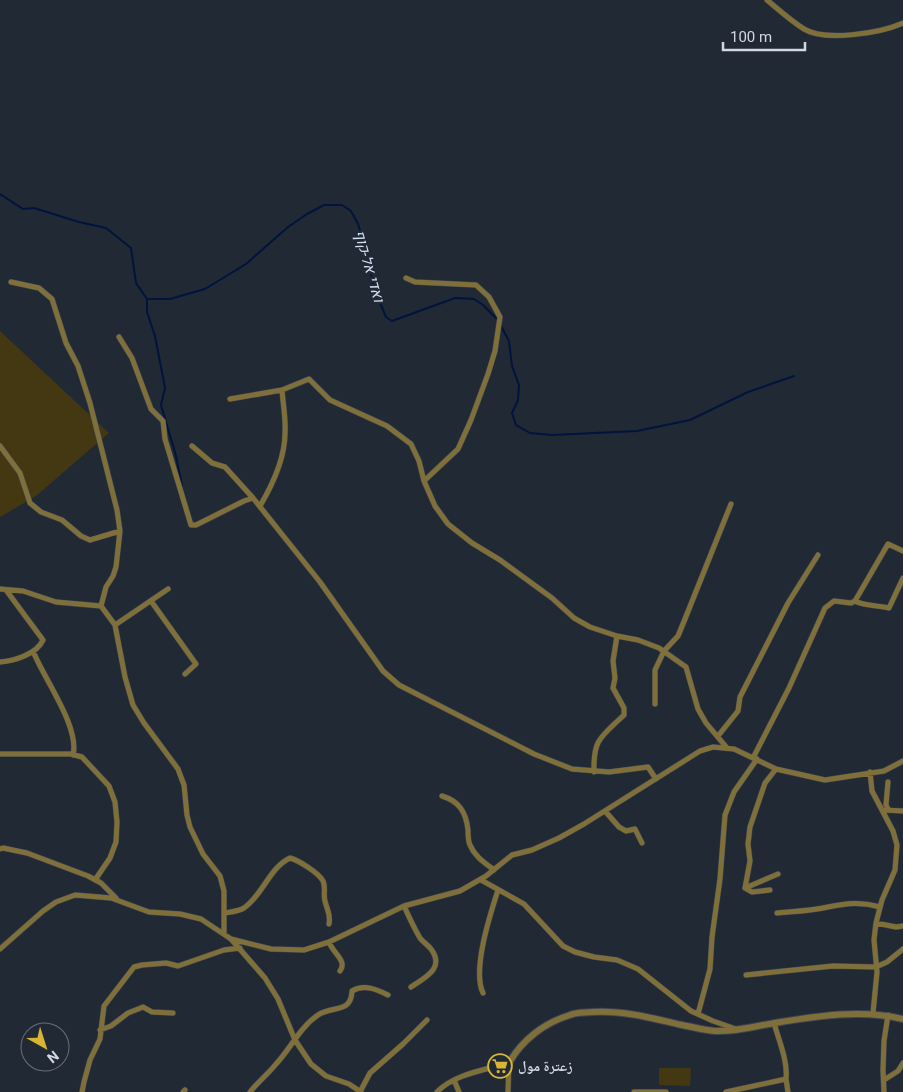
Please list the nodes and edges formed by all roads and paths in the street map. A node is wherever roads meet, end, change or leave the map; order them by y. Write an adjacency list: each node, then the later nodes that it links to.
1 (767, 0): 2 (street)
2 (903, 23)
3 (406, 278): 10 (street)
4 (11, 282): 14 (street)
5 (119, 337): 11 (street)
6 (282, 390): 7 (street); 10 (street); 13 (street)
7 (230, 399)
8 (0, 446): 14 (street)
9 (192, 446): 11 (street)
10 (424, 481): 24 (street)
11 (253, 498): 13 (street)
12 (731, 504): 26 (street)
13 (260, 506): 37 (street)
14 (120, 530): 22 (street)
15 (903, 551): 21 (street)
16 (818, 555): 30 (street)
17 (903, 578): 21 (street)
18 (3, 589): 22 (street); 25 (street)
19 (168, 589): 20 (street)
20 (151, 601): 23 (street); 28 (street)
21 (854, 601): 34 (street)
22 (101, 606): 23 (street)
23 (115, 625): 57 (street)
24 (617, 636): 26 (street); 37 (street)
25 (33, 651): 27 (street); 33 (street)
26 (664, 651): 29 (street); 30 (street)
27 (0, 662)
28 (184, 674)
29 (656, 704)
30 (718, 736): 31 (street)
31 (727, 748): 34 (street); 39 (street)
32 (0, 754): 33 (street)
33 (74, 755): 49 (street)
34 (755, 759): 36 (street); 76 (street)
35 (903, 761): 38 (street)
36 (776, 769): 38 (street); 51 (street)
37 (594, 772): 39 (street)
38 (870, 772): 42 (street)
39 (656, 780): 43 (street)
40 (888, 782): 42 (street)
41 (442, 796): 47 (street)
42 (885, 810): 44 (street); 56 (street)
43 (605, 811): 45 (street); 47 (street)
44 (903, 811)
45 (642, 843)
46 (0, 849): 49 (street)
47 (494, 870): 50 (street)
48 (778, 874): 51 (street)
49 (95, 880): 54 (street)
50 (481, 880): 52 (street); 55 (street)
51 (745, 888): 53 (street)
52 (498, 890): 72 (street); 76 (street)
53 (770, 890)
54 (118, 900): 62 (street); 66 (street)
55 (404, 906): 64 (street); 71 (street)
56 (880, 907): 58 (street); 59 (street)
57 (225, 913): 60 (street); 62 (street)
58 (777, 913)
59 (876, 922): 61 (street); 68 (street)
60 (329, 924)
61 (903, 926)
62 (224, 934): 63 (street)
63 (231, 939): 64 (street); 65 (street)
64 (330, 942): 69 (street)
65 (240, 948): 81 (street); 83 (street)
66 (0, 949)
67 (903, 949): 68 (street)
68 (876, 967): 70 (street); 75 (street)
69 (340, 971)
70 (746, 975)
71 (411, 987)
72 (483, 993)
73 (388, 995): 83 (street)
74 (173, 1013): 81 (street)
75 (872, 1013): 77 (street); 80 (street)
76 (698, 1014): 82 (street)
77 (888, 1015): 78 (street); 88 (street)
78 (903, 1019)
79 (427, 1020): 91 (street)
80 (774, 1023): 82 (street); 86 (street)
81 (100, 1030): 89 (street)
82 (738, 1030): 84 (street)
83 (295, 1040): 90 (street); 91 (street)
84 (508, 1063): 87 (street); 94 (street)
85 (903, 1063): 88 (street)
86 (786, 1079): 97 (street); 98 (street)
87 (454, 1080): 92 (street); 93 (street)
88 (884, 1080): 99 (street)
89 (82, 1092)
90 (250, 1092)
91 (360, 1092)
92 (437, 1092)
93 (459, 1092)
94 (508, 1092)
95 (634, 1092): 96 (street)
96 (666, 1092)
97 (726, 1092)
98 (788, 1092)
99 (884, 1092)

